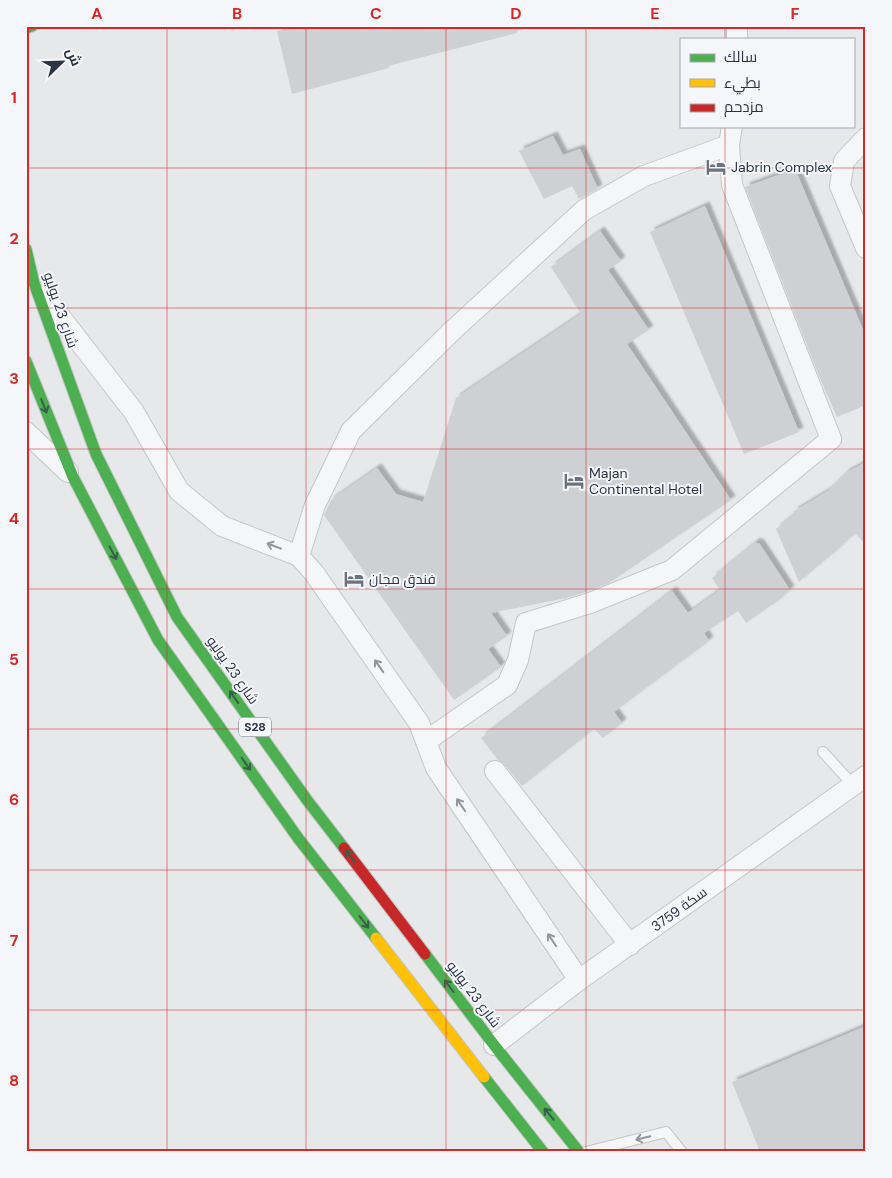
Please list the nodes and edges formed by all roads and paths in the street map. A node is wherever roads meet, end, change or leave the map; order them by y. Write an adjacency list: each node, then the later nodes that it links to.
1 (32, 26): 2 (main road)
2 (26, 28)
3 (730, 136): 11 (street); 12 (street)
4 (866, 138): 5 (street)
5 (866, 248)
6 (26, 249): 7 (main road, شارع 23 يوليو / S28)
7 (34, 283): 11 (street, one-way to 7); 18 (main road, شارع 23 يوليو / S28, one-way to 7)
8 (26, 361): 10 (main road, S28, one-way to 10)
9 (26, 432): 10 (street)
10 (73, 477): 19 (main road, S28, one-way to 19)
11 (299, 556): 12 (street, one-way to 11)
12 (426, 741): 17 (street, one-way to 12)
13 (823, 752): 15 (lane)
14 (495, 771): 16 (street)
15 (859, 780): 16 (street, سكة 3759)
16 (630, 945): 17 (street, سكة 3759)
17 (579, 980): 18 (street, سكة 3759)
18 (494, 1045): 20 (main road, شارع 23 يوليو / S28, one-way to 18)
19 (543, 1152)
20 (579, 1152)
21 (586, 1152): 22 (lane, one-way to 21)
22 (682, 1152)

